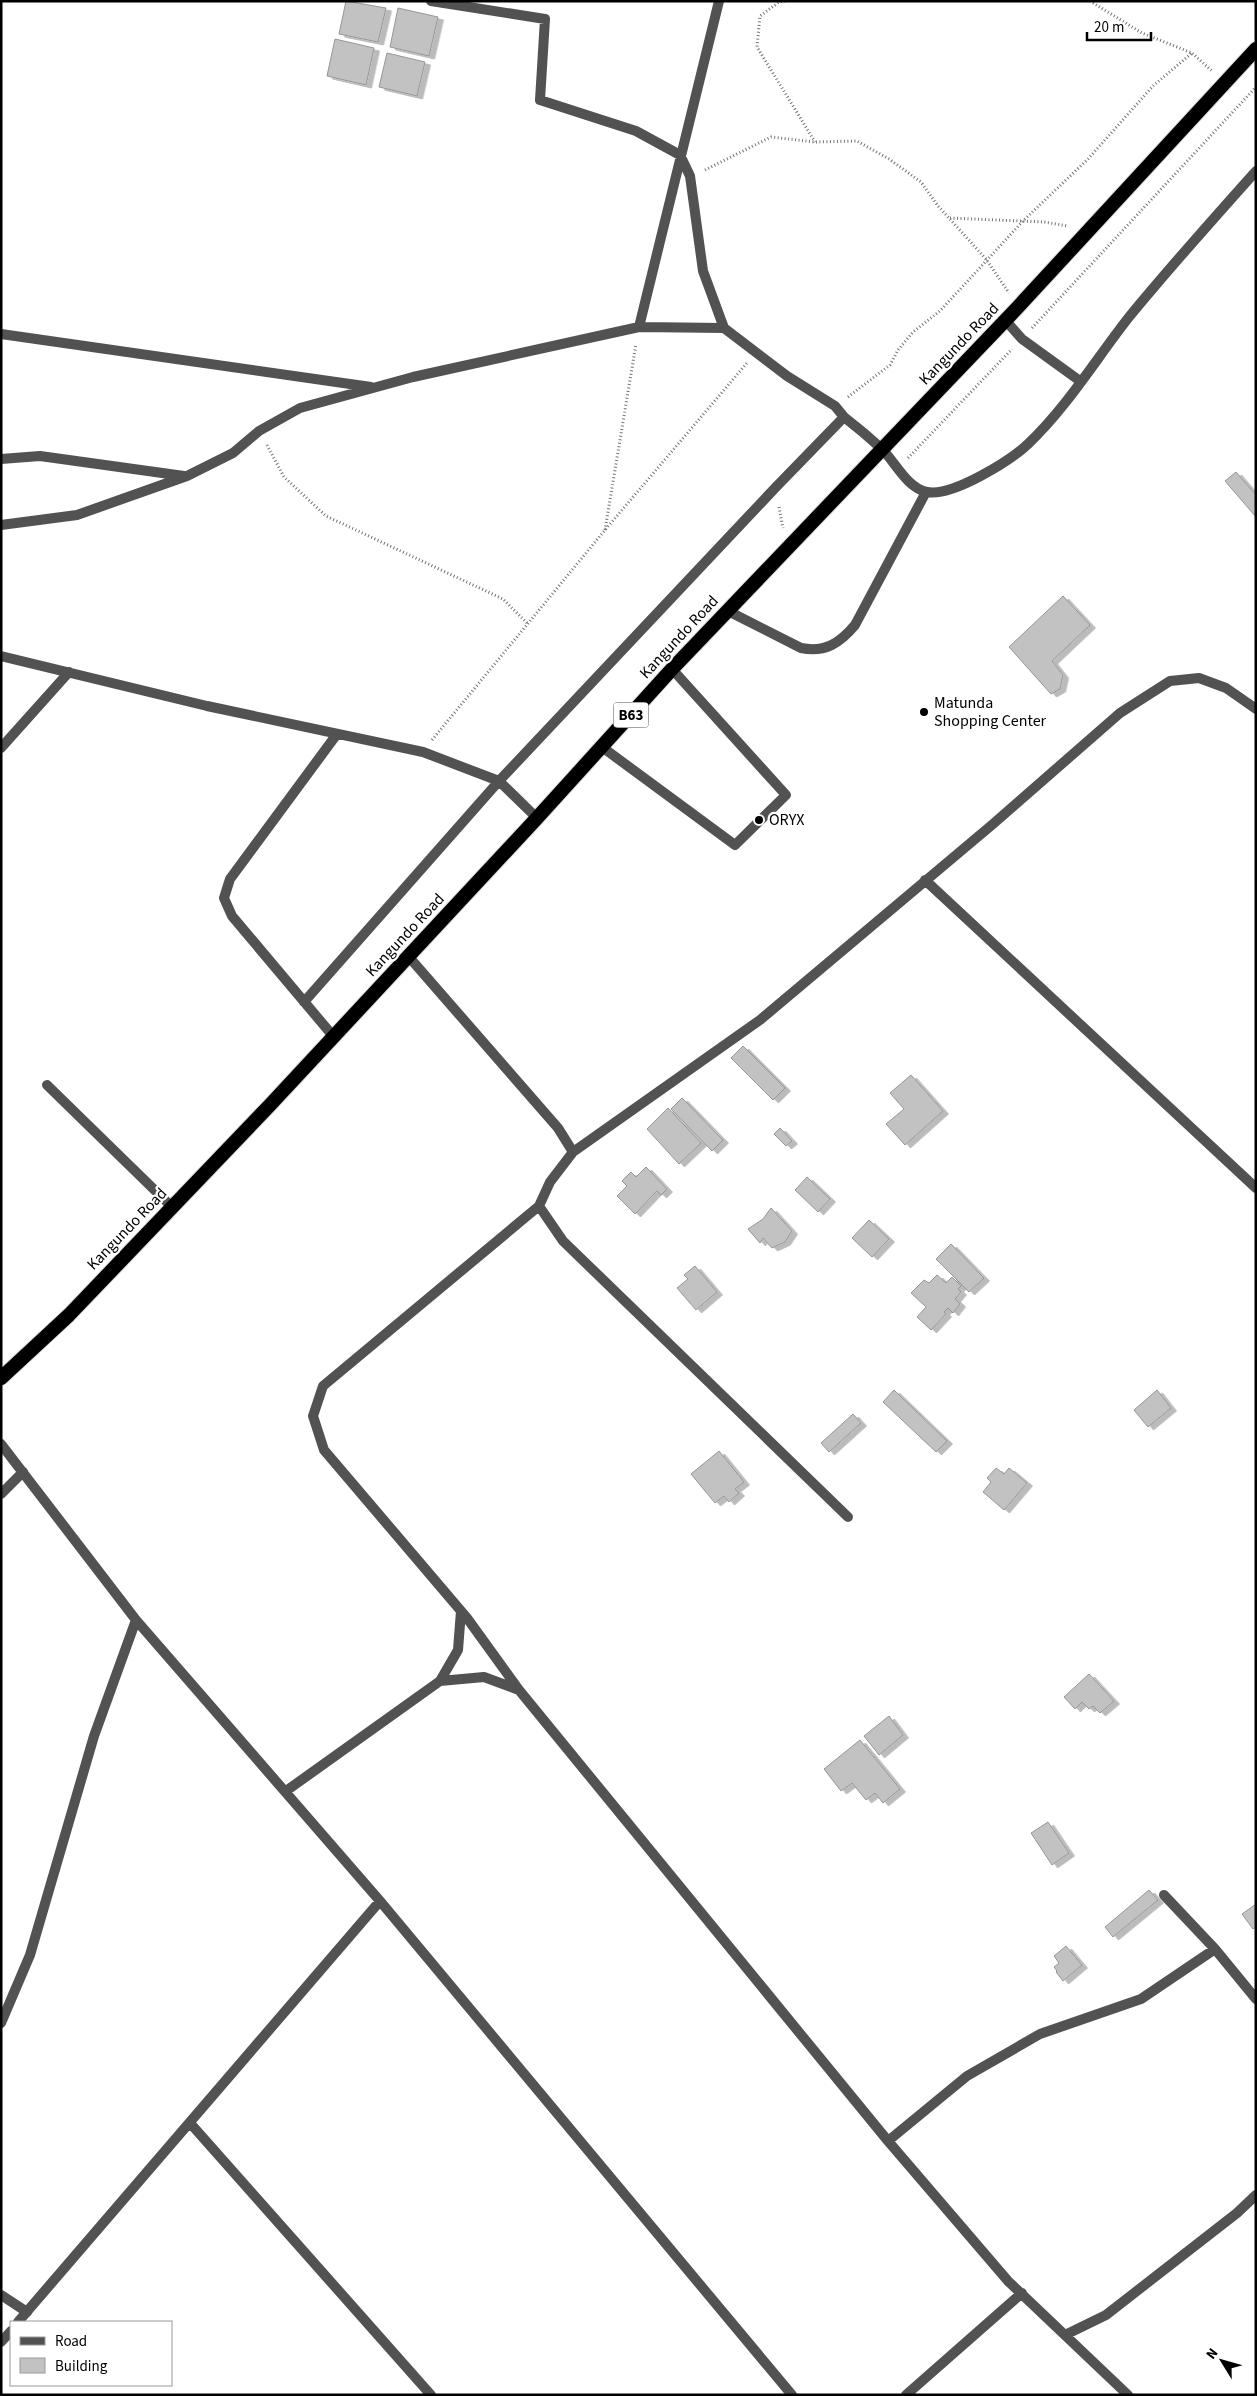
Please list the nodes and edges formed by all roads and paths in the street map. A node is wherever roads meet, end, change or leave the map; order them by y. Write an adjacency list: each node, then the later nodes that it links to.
1 (431, 1): 10 (street)
2 (719, 1): 10 (street)
3 (785, 1): 9 (path)
4 (1090, 1): 6 (path)
5 (1256, 49): 7 (highway, Kangundo Road / B63)
6 (1192, 53): 7 (path); 14 (path)
7 (1225, 84): 15 (highway, Kangundo Road / B63)
8 (1256, 86): 22 (path)
9 (815, 142): 12 (path); 13 (path)
10 (680, 155): 12 (street); 19 (street)
11 (1256, 171): 24 (street)
12 (690, 176): 20 (street)
13 (949, 218): 14 (path); 16 (path)
14 (1023, 221): 15 (path); 16 (path)
15 (1091, 230): 17 (highway, Kangundo Road / B63)
16 (986, 260): 17 (path); 26 (path)
17 (1018, 307): 18 (highway, Kangundo Road / B63)
18 (1006, 321): 22 (street); 29 (highway, Kangundo Road / B63)
19 (639, 327): 20 (street); 25 (street); 36 (path)
20 (724, 328): 23 (street)
21 (1, 334): 25 (street)
22 (1022, 339): 24 (street); 31 (path)
23 (756, 353): 26 (street); 36 (path)
24 (1080, 381): 34 (street)
25 (377, 387): 28 (street)
26 (835, 406): 27 (street)
27 (844, 417): 29 (street); 33 (street)
28 (259, 431): 32 (street); 39 (path)
29 (882, 450): 31 (street); 37 (highway, Kangundo Road / B63)
30 (1, 459): 32 (street)
31 (899, 468): 34 (street)
32 (187, 476): 35 (street)
33 (776, 486): 37 (path); 48 (street)
34 (926, 492): 38 (street)
35 (1, 525)
36 (605, 530): 39 (path)
37 (786, 550): 38 (highway, Kangundo Road / B63)
38 (728, 611): 41 (highway, Kangundo Road / B63)
39 (528, 624): 47 (path)
40 (1, 656): 42 (street)
41 (672, 669): 45 (highway, Kangundo Road / B63); 45 (street)
42 (69, 672): 44 (street); 46 (street)
43 (1256, 709): 50 (street)
44 (337, 734): 47 (street); 52 (street)
45 (602, 747): 49 (highway, Kangundo Road / B63)
46 (1, 748)
47 (423, 752): 48 (street)
48 (499, 782): 49 (street); 52 (street)
49 (537, 818): 51 (highway, Kangundo Road / B63)
50 (925, 880): 55 (street); 56 (street)
51 (409, 957): 53 (highway, Kangundo Road / B63); 55 (street)
52 (304, 1002): 53 (street)
53 (333, 1036): 58 (highway, Kangundo Road / B63)
54 (47, 1085): 58 (street)
55 (573, 1152): 57 (street)
56 (1256, 1188)
57 (539, 1206): 63 (street); 64 (street)
58 (172, 1207): 59 (highway, Kangundo Road / B63)
59 (1, 1378)
60 (1, 1444): 61 (street)
61 (23, 1472): 62 (street); 65 (street)
62 (1, 1494)
63 (848, 1517)
64 (461, 1611): 66 (street); 67 (street)
65 (136, 1620): 68 (street); 73 (street)
66 (440, 1681): 67 (street); 68 (street)
67 (519, 1690): 75 (street)
68 (286, 1791): 70 (street)
69 (1164, 1895): 71 (street)
70 (380, 1901): 74 (street); 85 (street)
71 (1215, 1949): 72 (street); 75 (street)
72 (1256, 1999)
73 (1, 2022)
74 (190, 2123): 79 (street); 84 (street)
75 (888, 2141): 78 (street)
76 (1256, 2195): 82 (street)
77 (1, 2294): 79 (street)
78 (1022, 2294): 82 (street); 86 (street)
79 (27, 2312): 80 (street)
80 (19, 2321)
81 (10, 2332): 83 (street)
82 (1065, 2334): 87 (street)
83 (1, 2342)
84 (431, 2395)
85 (792, 2395)
86 (906, 2395)
87 (1128, 2395)

